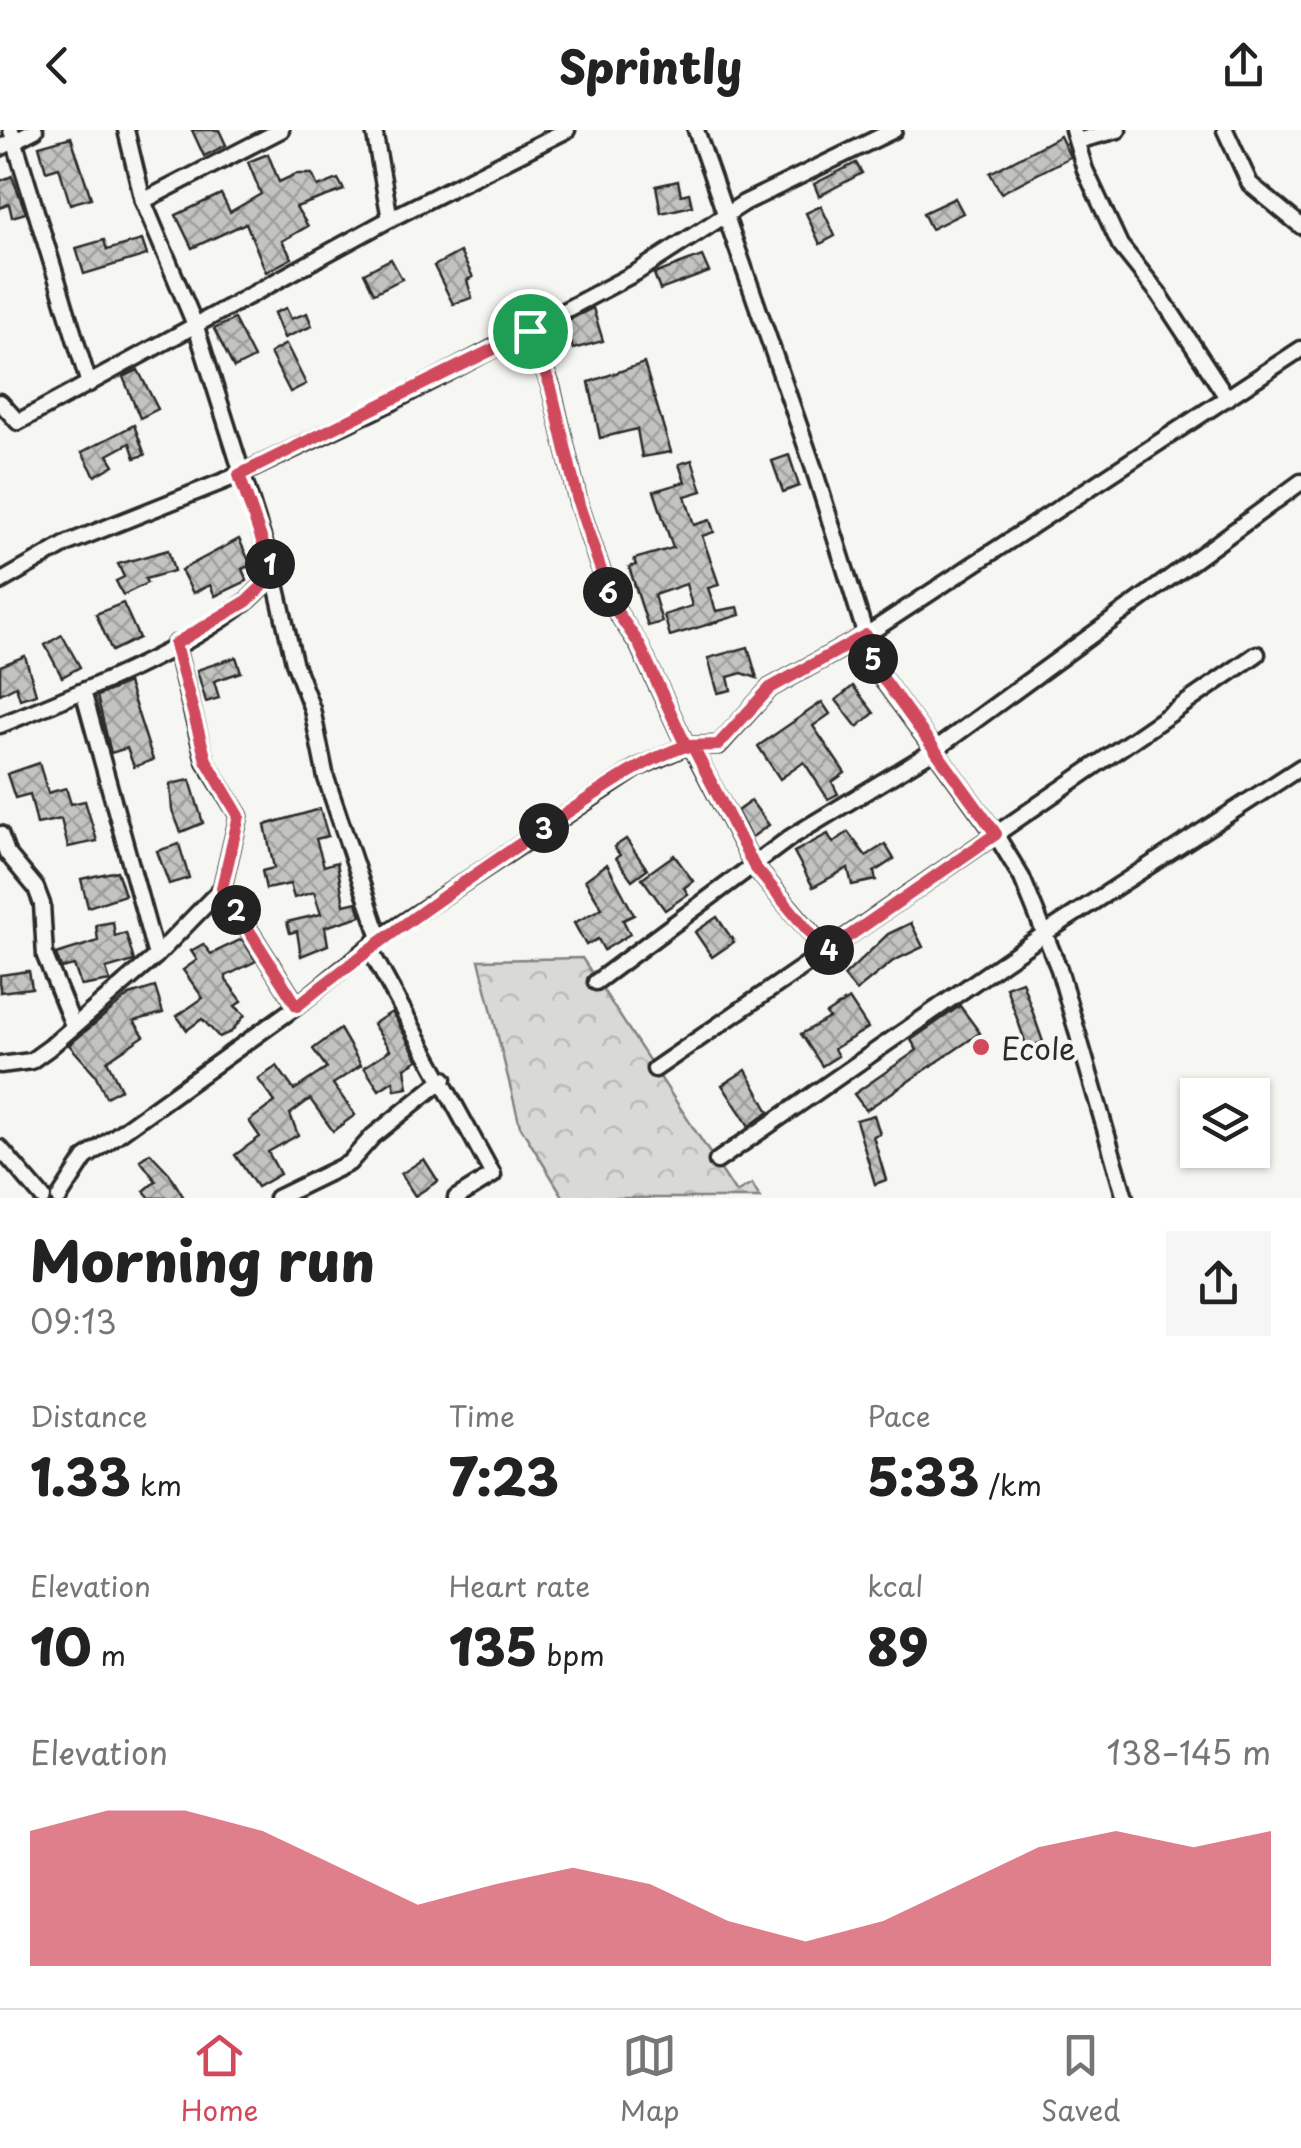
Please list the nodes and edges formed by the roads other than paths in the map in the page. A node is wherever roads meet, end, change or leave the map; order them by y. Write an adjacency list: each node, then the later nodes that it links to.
1 (35, 130): 10 (street)
2 (126, 130): 13 (street)
3 (281, 130): 13 (street)
4 (374, 130): 15 (street)
5 (568, 130): 15 (street)
6 (696, 130): 14 (street)
7 (894, 130): 14 (street)
8 (1118, 130): 11 (street)
9 (1225, 130): 16 (street)
10 (13, 136): 12 (street); 20 (street)
11 (1075, 136): 21 (street)
12 (0, 148)
13 (143, 201): 17 (street)
14 (726, 217): 18 (street); 27 (street)
15 (390, 219): 17 (street)
16 (1301, 226)
17 (196, 327): 20 (street); 23 (street)
18 (530, 331): 23 (street); 32 (street)
19 (1301, 348): 21 (street)
20 (89, 384): 22 (street)
21 (1226, 396): 27 (street)
22 (0, 402)
23 (239, 475): 25 (street); 26 (street)
24 (1301, 482): 33 (street)
25 (274, 575): 28 (street); 40 (street)
26 (0, 582)
27 (866, 635): 32 (street); 33 (street)
28 (175, 644): 30 (street); 38 (street)
29 (1258, 654): 36 (street)
30 (83, 691): 31 (street); 42 (street)
31 (0, 725)
32 (689, 748): 37 (street); 40 (street)
33 (933, 751): 36 (street); 37 (street)
34 (1301, 768): 39 (street)
35 (0, 834): 45 (street)
36 (996, 834): 39 (street); 41 (street)
37 (754, 866): 41 (street); 43 (street)
38 (222, 888): 42 (street); 44 (street)
39 (1047, 932): 50 (street); 55 (street)
40 (375, 943): 44 (street); 48 (street)
41 (826, 952): 47 (street)
42 (156, 956): 45 (street)
43 (596, 982)
44 (297, 1006): 52 (street)
45 (73, 1025): 46 (street)
46 (0, 1065)
47 (655, 1069)
48 (444, 1079): 53 (street); 54 (street)
49 (0, 1148): 51 (street)
50 (717, 1162)
51 (43, 1198)
52 (59, 1198)
53 (277, 1198)
54 (456, 1198)
55 (1125, 1198)

